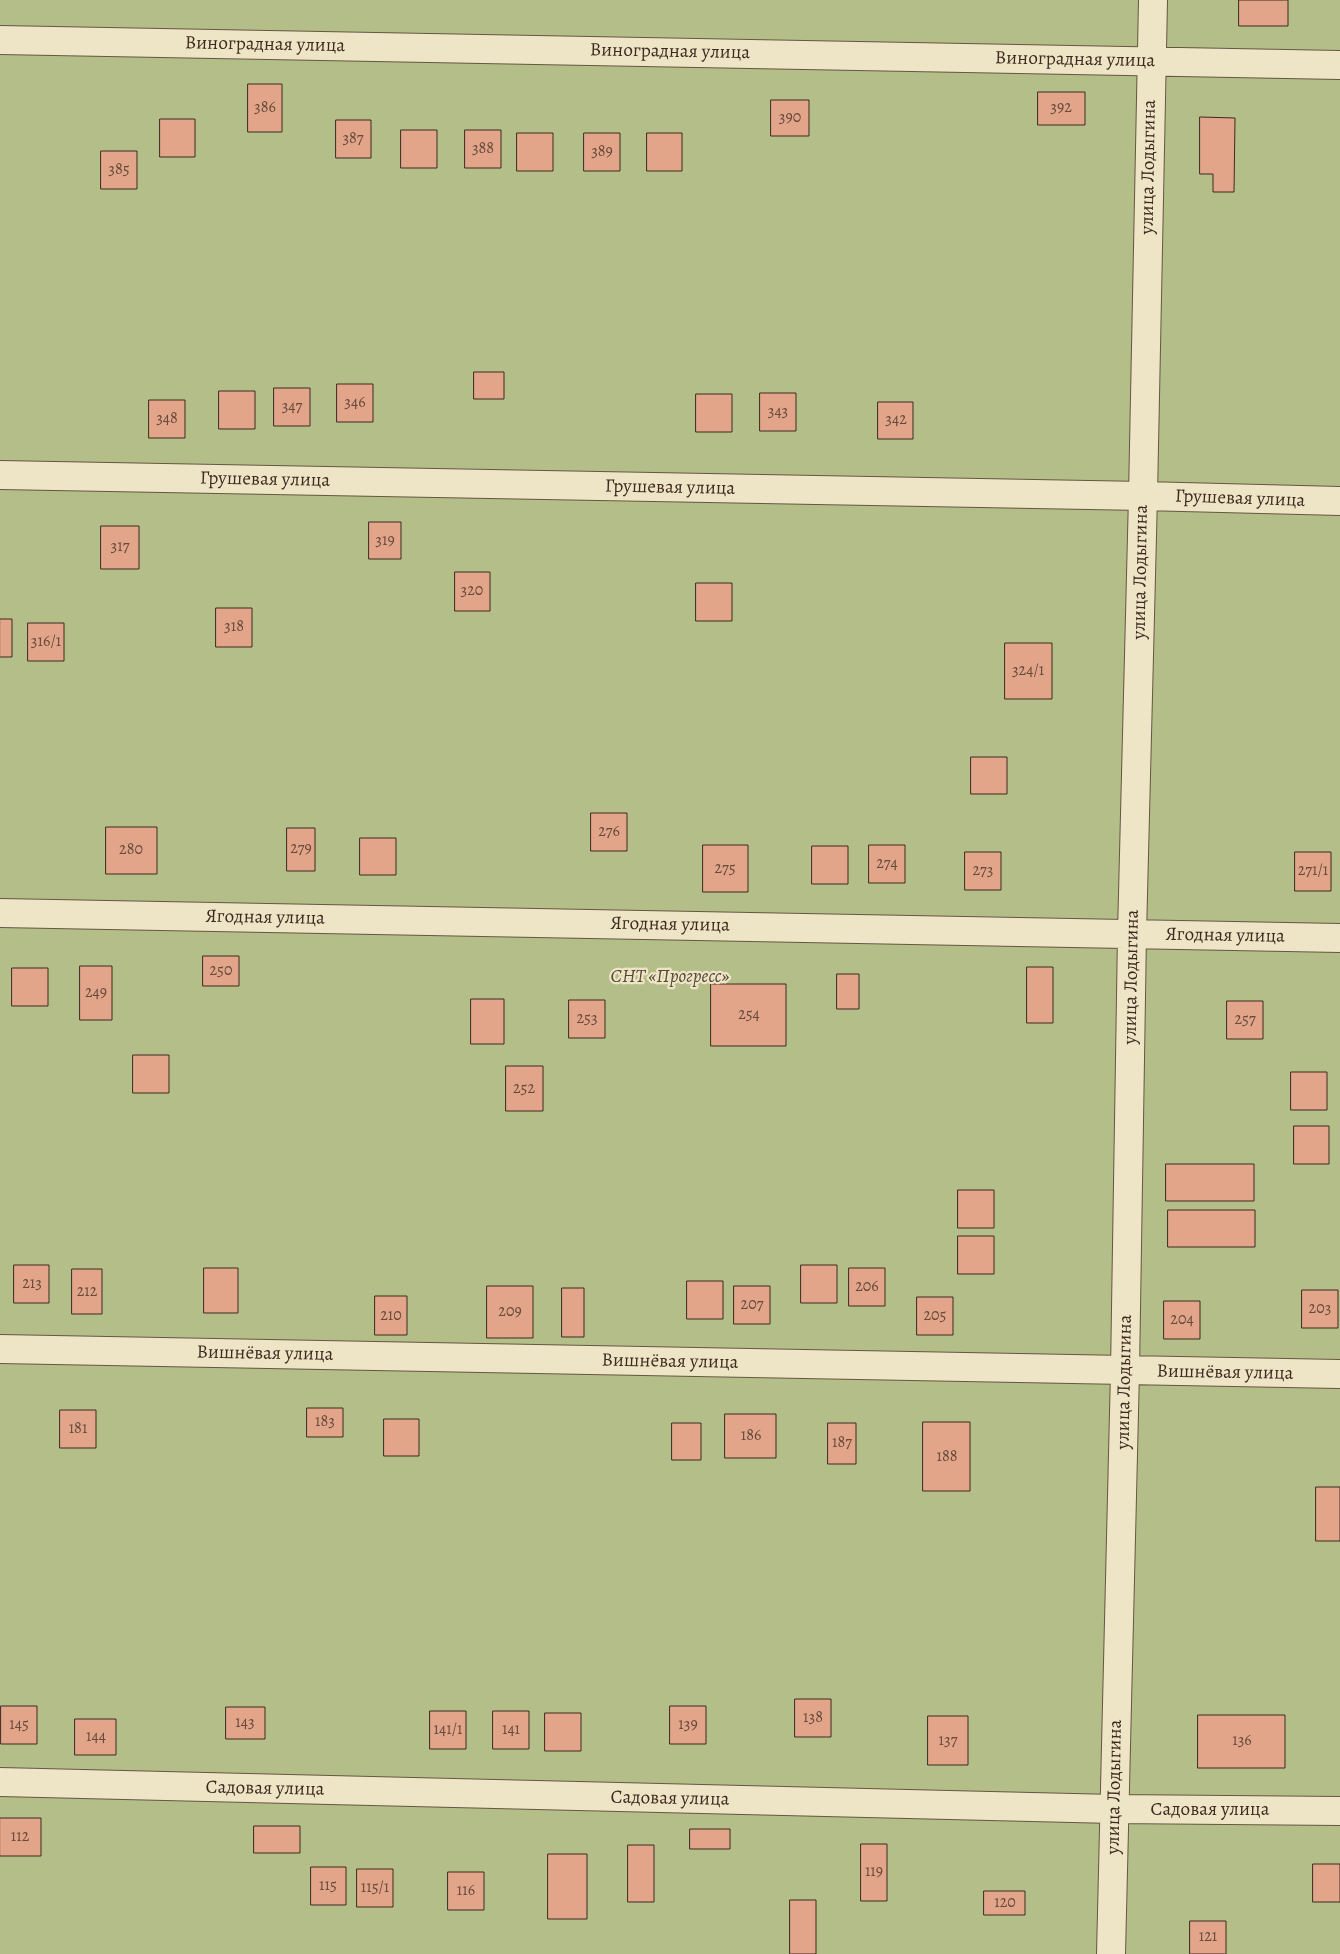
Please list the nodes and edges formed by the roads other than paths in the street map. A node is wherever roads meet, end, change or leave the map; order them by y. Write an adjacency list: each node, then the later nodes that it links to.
1 (1153, 0): 3 (street, улица Лодыгина)
2 (0, 40): 3 (street, Виноградная улица)
3 (1151, 61): 4 (street, Виноградная улица); 6 (street, улица Лодыгина)
4 (1340, 65)
5 (0, 475): 6 (street, Грушевая улица)
6 (1143, 496): 7 (street, Грушевая улица); 9 (street, улица Лодыгина)
7 (1340, 501)
8 (0, 913): 9 (street, Ягодная улица)
9 (1132, 934): 10 (street, Ягодная улица); 12 (street, улица Лодыгина)
10 (1340, 938)
11 (0, 1349): 12 (street, Вишнёвая улица)
12 (1125, 1372): 13 (street, Вишнёвая улица); 15 (street, улица Лодыгина)
13 (1340, 1374)
14 (0, 1782): 15 (street, Садовая улица)
15 (1114, 1810): 16 (street, Садовая улица); 17 (street, улица Лодыгина)
16 (1340, 1811)
17 (1111, 1954)

